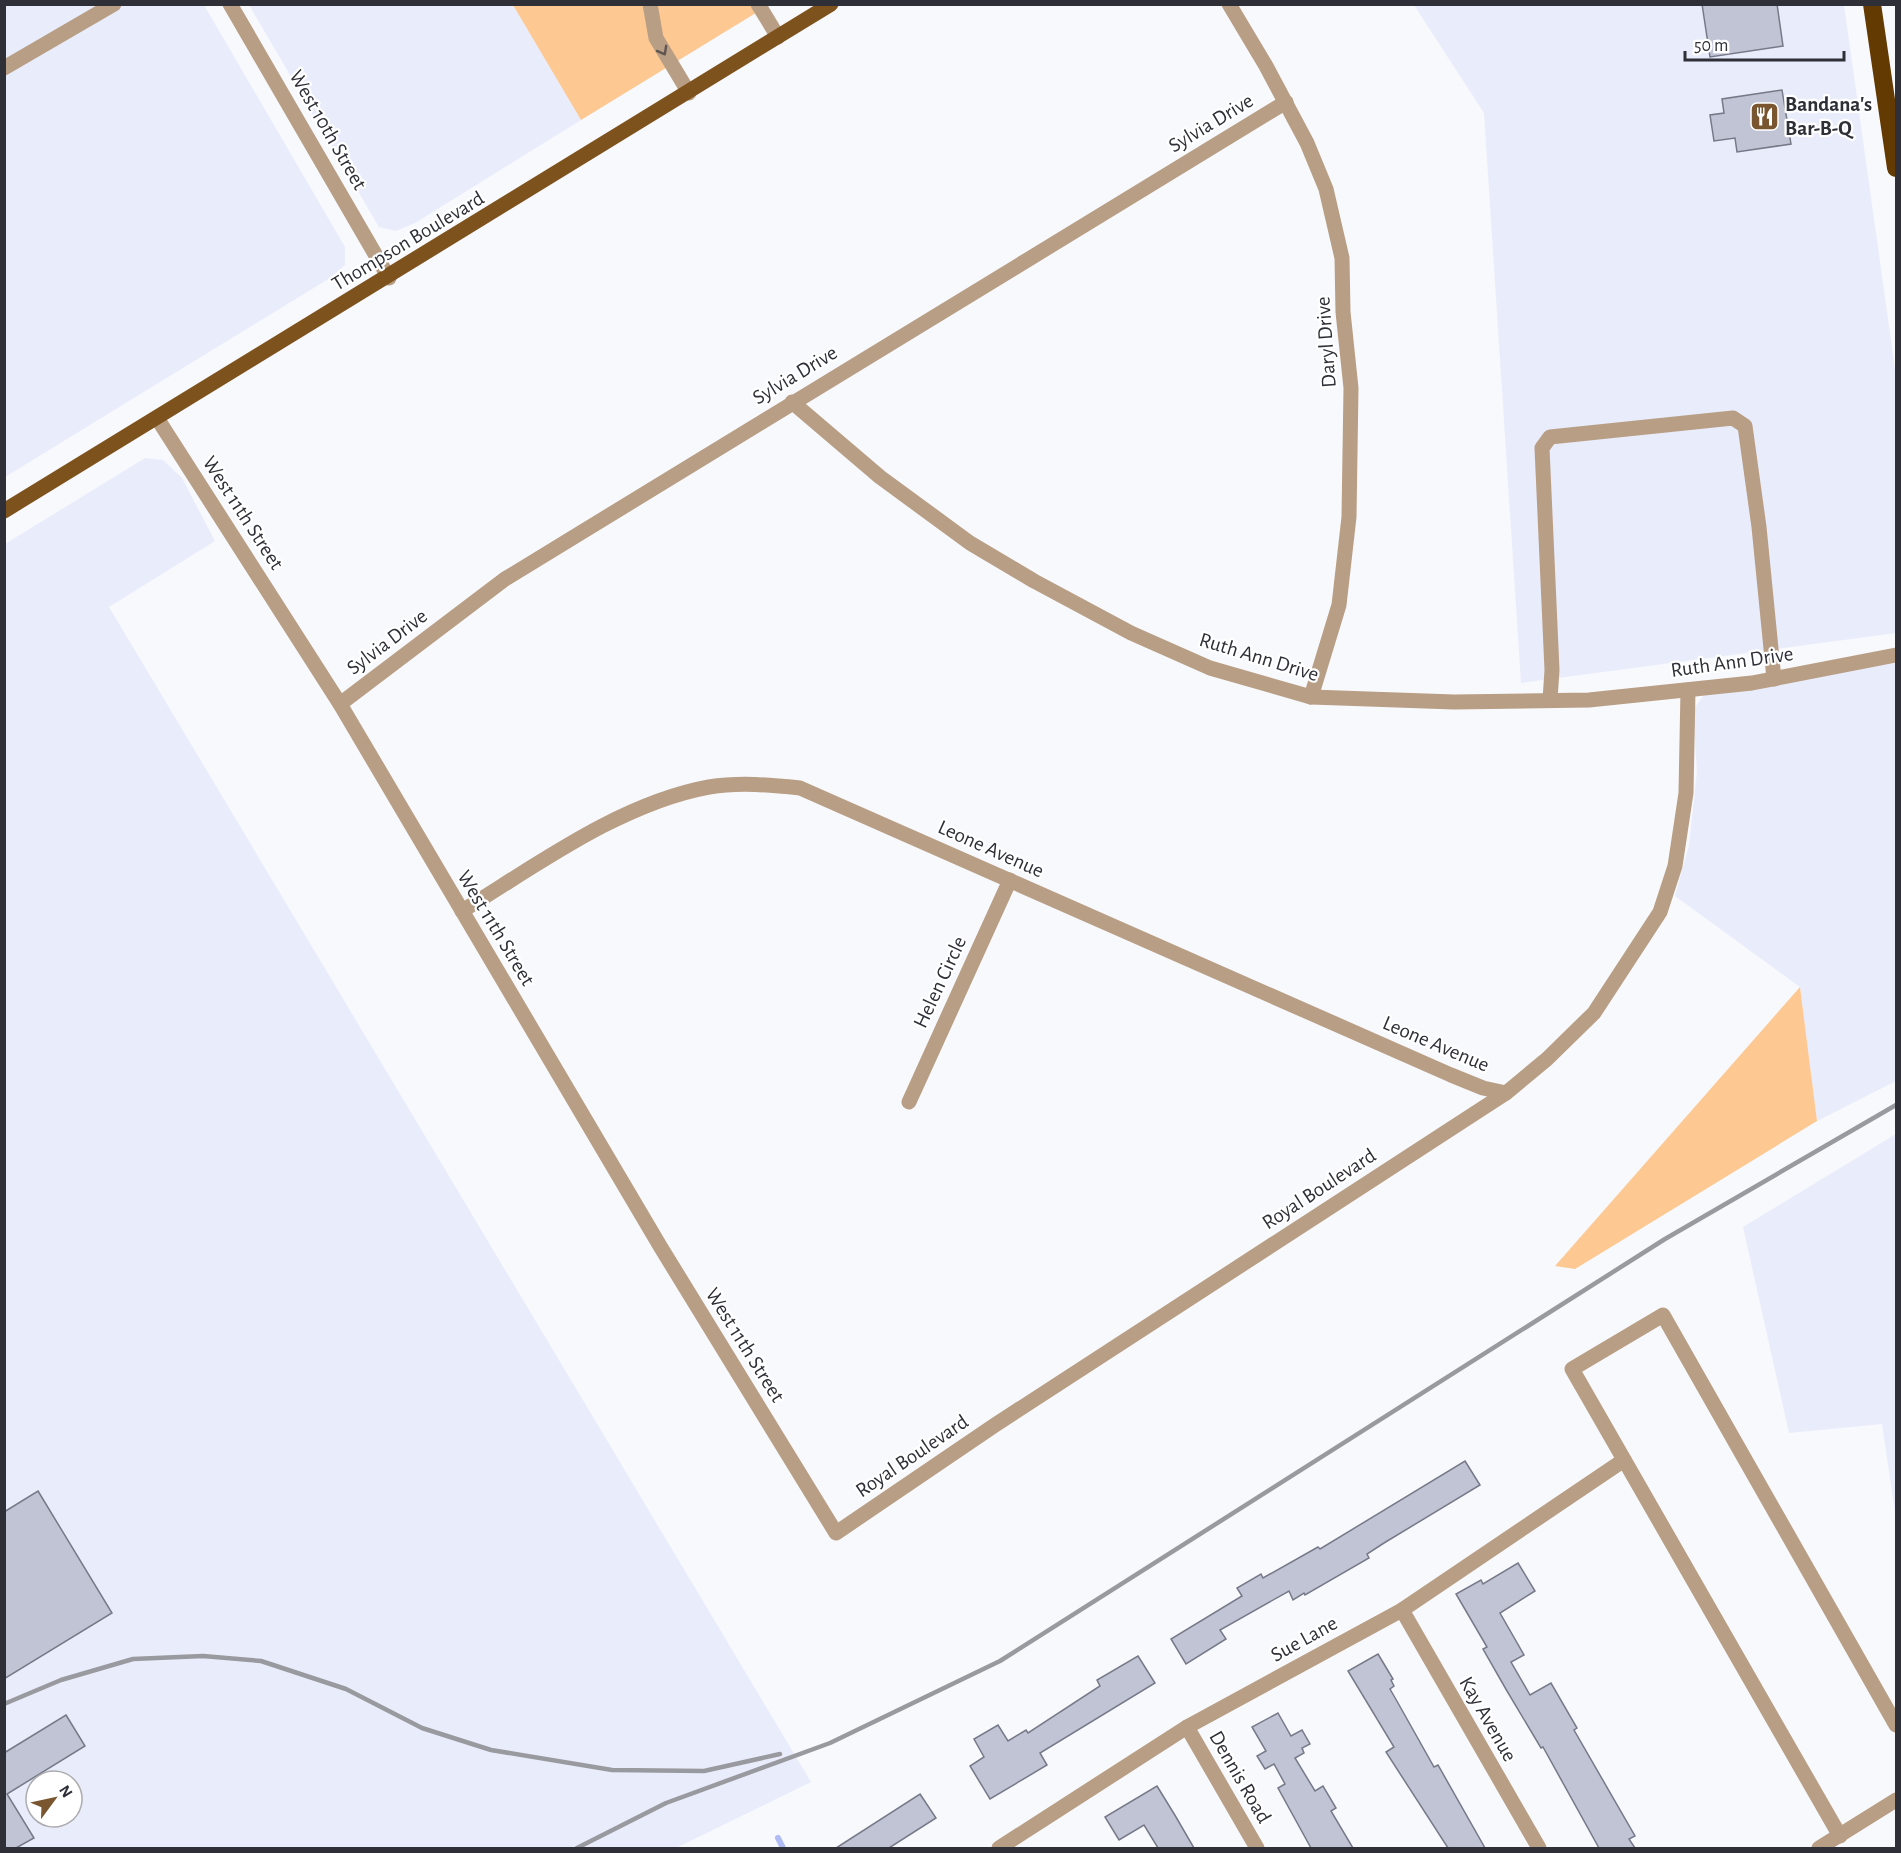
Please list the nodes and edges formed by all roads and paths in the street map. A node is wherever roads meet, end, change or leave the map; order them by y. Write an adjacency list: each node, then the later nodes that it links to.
1 (114, 4): 9 (street)
2 (230, 4): 13 (street, West 10th Street)
3 (650, 4): 10 (street, one-way to 10)
4 (758, 4): 8 (street)
5 (831, 4): 8 (main road, Thompson Boulevard)
6 (1229, 4): 11 (street, Daryl Drive)
7 (1872, 4): 12 (highway)
8 (778, 38): 10 (main road, Thompson Boulevard)
9 (4, 68)
10 (689, 93): 13 (main road, Thompson Boulevard)
11 (1286, 102): 14 (street, Sylvia Drive); 20 (street, Daryl Drive)
12 (1896, 168)
13 (389, 278): 15 (main road, Thompson Boulevard)
14 (792, 402): 20 (street, Ruth Ann Drive); 22 (street, Sylvia Drive)
15 (157, 418): 16 (main road, Thompson Boulevard); 22 (street, West 11th Street)
16 (4, 511)
17 (1896, 655): 18 (street, Ruth Ann Drive)
18 (1774, 679): 19 (street, Ruth Ann Drive); 21 (street)
19 (1688, 690): 21 (street, Ruth Ann Drive); 25 (street, Royal Boulevard)
20 (1311, 697): 21 (street, Ruth Ann Drive)
21 (1550, 700)
22 (340, 704): 24 (street, West 11th Street)
23 (1010, 880): 24 (street, Leone Avenue); 25 (street, Leone Avenue); 26 (street, Helen Circle)
24 (462, 911): 28 (street, West 11th Street)
25 (1506, 1093): 28 (street, Royal Boulevard)
26 (909, 1102)
27 (1624, 1460): 29 (street, Sue Lane); 30 (street); 33 (street)
28 (793, 1464)
29 (1402, 1610): 31 (street, Sue Lane); 36 (street, Kay Avenue)
30 (1896, 1725)
31 (1188, 1727): 34 (street, Sue Lane); 35 (street, Dennis Road)
32 (1896, 1800): 33 (street)
33 (1840, 1836): 37 (street)
34 (999, 1848)
35 (1257, 1848)
36 (1539, 1848)
37 (1820, 1848)

